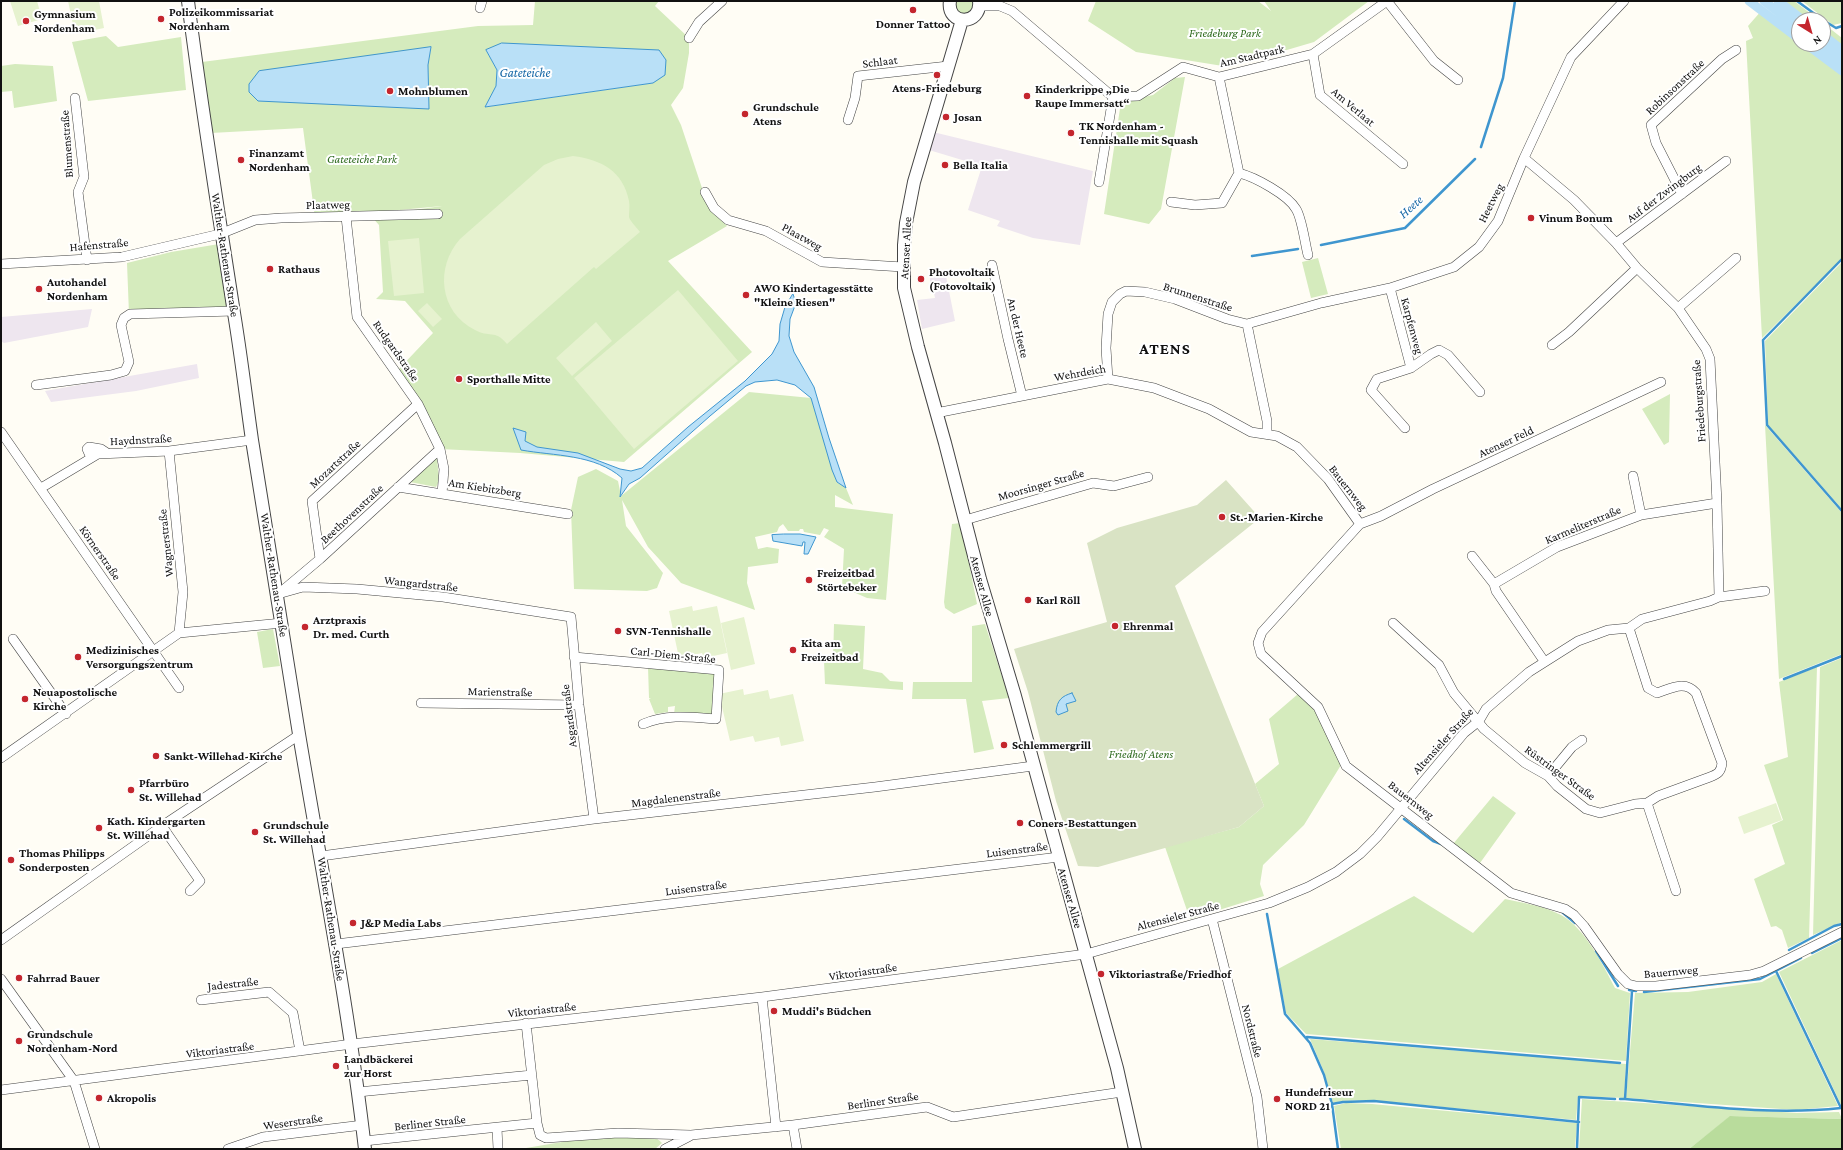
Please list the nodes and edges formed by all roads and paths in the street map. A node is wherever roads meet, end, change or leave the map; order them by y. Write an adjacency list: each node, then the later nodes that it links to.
1 (188, 1): 27 (street, Walther-Rathenau-Straße)
2 (722, 1): 8 (street)
3 (950, 1): 7 (street)
4 (1387, 1): 10 (street, Am Stadtpark); 13 (street)
5 (1624, 1): 17 (street, Heetweg)
6 (979, 4): 7 (street); 14 (street)
7 (962, 20): 11 (street, Atenser Allee)
8 (689, 38)
9 (1736, 50): 23 (street, Robinsonstraße)
10 (1313, 54): 12 (street, Am Stadtpark); 19 (street, Am Verlaat)
11 (948, 66): 16 (street, Schlaat); 34 (street, Atenser Allee)
12 (1219, 77): 14 (street, Am Stadtpark); 20 (street)
13 (1458, 80)
14 (1113, 97): 21 (street)
15 (75, 98): 31 (street, Blumenstraße)
16 (848, 120)
17 (1524, 158): 28 (street, Friedeburgstraße); 36 (street, Heetweg)
18 (1726, 161): 23 (street, Auf der Zwingburg)
19 (1403, 164)
20 (1239, 173): 24 (street); 29 (street)
21 (1099, 182)
22 (705, 192): 34 (street, Plaatweg)
23 (1682, 194): 28 (street, Auf der Zwingburg)
24 (1171, 202)
25 (438, 214): 26 (street, Plaatweg)
26 (346, 217): 27 (street, Plaatweg); 47 (street, Rudgardstraße)
27 (220, 234): 31 (street, Hafenstraße); 38 (street, Walther-Rathenau-Straße)
28 (1616, 243): 35 (street, Friedeburgstraße)
29 (1308, 255)
30 (1736, 258): 37 (street)
31 (87, 260): 32 (street, Hafenstraße)
32 (1, 264)
33 (992, 265): 46 (street, An der Heete)
34 (903, 267): 48 (street, Atenser Allee)
35 (1637, 268): 37 (street, Friedeburgstraße); 40 (street)
36 (1390, 288): 39 (street, Heetweg); 41 (street, Karpfenweg)
37 (1678, 308): 60 (street, Friedeburgstraße)
38 (234, 311): 44 (street); 52 (street, Walther-Rathenau-Straße)
39 (1247, 324): 42 (street, Brunnenstraße); 51 (street)
40 (1552, 345)
41 (1411, 368): 45 (street); 49 (street, Karpfenweg)
42 (1108, 379): 46 (street, Wehrdeich); 51 (street, Wehrdeich)
43 (1661, 382): 64 (street, Atenser Feld)
44 (36, 385)
45 (1480, 392)
46 (1022, 396): 48 (street, Wehrdeich)
47 (418, 404): 53 (street, Rudgardstraße); 66 (street, Mozartstraße)
48 (936, 413): 63 (street, Atenser Allee)
49 (1405, 428)
50 (1, 432): 58 (street, Körnerstraße)
51 (1267, 434): 64 (street, Bauernweg)
52 (252, 440): 54 (street, Haydnstraße); 69 (street, Walther-Rathenau-Straße)
53 (440, 449): 57 (street, Beethovenstraße); 59 (street, Rudgardstraße)
54 (169, 451): 58 (street, Haydnstraße); 75 (street, Wagnerstraße)
55 (1633, 476): 62 (street, Karmeliterstraße)
56 (1148, 477): 63 (street, Moorsinger Straße)
57 (398, 487): 59 (street, Am Kiebitzberg); 66 (street, Beethovenstraße)
58 (41, 488): 77 (street, Körnerstraße)
59 (442, 494): 61 (street, Am Kiebitzberg)
60 (1717, 502): 62 (street, Karmeliterstraße); 70 (street, Friedeburgstraße)
61 (568, 514)
62 (1641, 515): 67 (street, Karmeliterstraße)
63 (966, 520): 89 (street, Atenser Allee)
64 (1360, 524): 92 (street, Bauernweg)
65 (1472, 556): 67 (street)
66 (320, 559): 69 (street, Beethovenstraße)
67 (1494, 584): 79 (street)
68 (1765, 591): 70 (street, Altensieler Straße)
69 (278, 594): 71 (street, Wangardstraße); 72 (street, Walther-Rathenau-Straße)
70 (1719, 597): 74 (street, Altensieler Straße)
71 (562, 615): 78 (street, Asgardstraße)
72 (282, 623): 75 (street); 86 (street, Walther-Rathenau-Straße)
73 (1393, 623): 84 (street, Rüstringer Straße)
74 (1628, 628): 79 (street, Altensieler Straße); 91 (street, Rüstringer Straße)
75 (179, 633): 77 (street)
76 (13, 639): 83 (street)
77 (154, 652): 80 (street, Körnerstraße); 83 (street)
78 (574, 657): 82 (street, Asgardstraße); 85 (street, Carl-Diem-Straße)
79 (1544, 661): 84 (street, Altensieler Straße)
80 (179, 688)
81 (421, 703): 82 (street, Marienstraße)
82 (579, 705): 93 (street, Asgardstraße)
83 (66, 714): 88 (street)
84 (1479, 721): 90 (street, Rüstringer Straße); 92 (street, Altensieler Straße)
85 (643, 724)
86 (299, 735): 94 (street); 95 (street, Walther-Rathenau-Straße)
87 (1582, 740): 90 (street)
88 (1, 758)
89 (1033, 766): 93 (street, Magdalenenstraße); 96 (street, Atenser Allee)
90 (1548, 776): 91 (street, Rüstringer Straße)
91 (1647, 803): 98 (street)
92 (1401, 808): 99 (street, Altensieler Straße); 100 (street, Bauernweg)
93 (594, 820): 95 (street, Magdalenenstraße)
94 (162, 826): 97 (street); 101 (street)
95 (321, 856): 102 (street, Walther-Rathenau-Straße)
96 (1058, 857): 102 (street, Luisenstraße); 103 (street, Atenser Allee)
97 (190, 891)
98 (1676, 891)
99 (1212, 919): 103 (street, Altensieler Straße); 128 (street, Nordstraße)
100 (1842, 932)
101 (1, 940)
102 (336, 944): 108 (street, Walther-Rathenau-Straße)
103 (1086, 954): 105 (street, Viktoriastraße); 114 (street, Atenser Allee)
104 (1, 978): 111 (street)
105 (762, 997): 107 (street, Viktoriastraße); 118 (street)
106 (201, 1000): 109 (street, Jadestraße)
107 (526, 1023): 108 (street, Viktoriastraße); 110 (street)
108 (352, 1044): 109 (street, Viktoriastraße); 113 (street, Walther-Rathenau-Straße)
109 (300, 1051): 111 (street, Viktoriastraße)
110 (532, 1076): 113 (street); 115 (street)
111 (74, 1081): 112 (street, Viktoriastraße); 122 (street)
112 (1, 1090)
113 (358, 1092): 116 (street, Walther-Rathenau-Straße)
114 (1122, 1092): 117 (street, Berliner Straße); 127 (street, Atenser Allee)
115 (537, 1123): 119 (street, Berliner Straße); 120 (street, Berliner Straße)
116 (363, 1125): 121 (street, Walther-Rathenau-Straße); 123 (street, Weserstraße)
117 (793, 1125): 118 (street, Berliner Straße); 126 (street)
118 (776, 1127): 120 (street, Berliner Straße)
119 (497, 1128): 121 (street, Berliner Straße); 124 (street)
120 (691, 1135): 125 (street, Berliner Straße)
121 (365, 1145)
122 (95, 1149)
123 (228, 1149)
124 (498, 1149)
125 (665, 1149)
126 (797, 1149)
127 (1135, 1149)
128 (1263, 1149)

